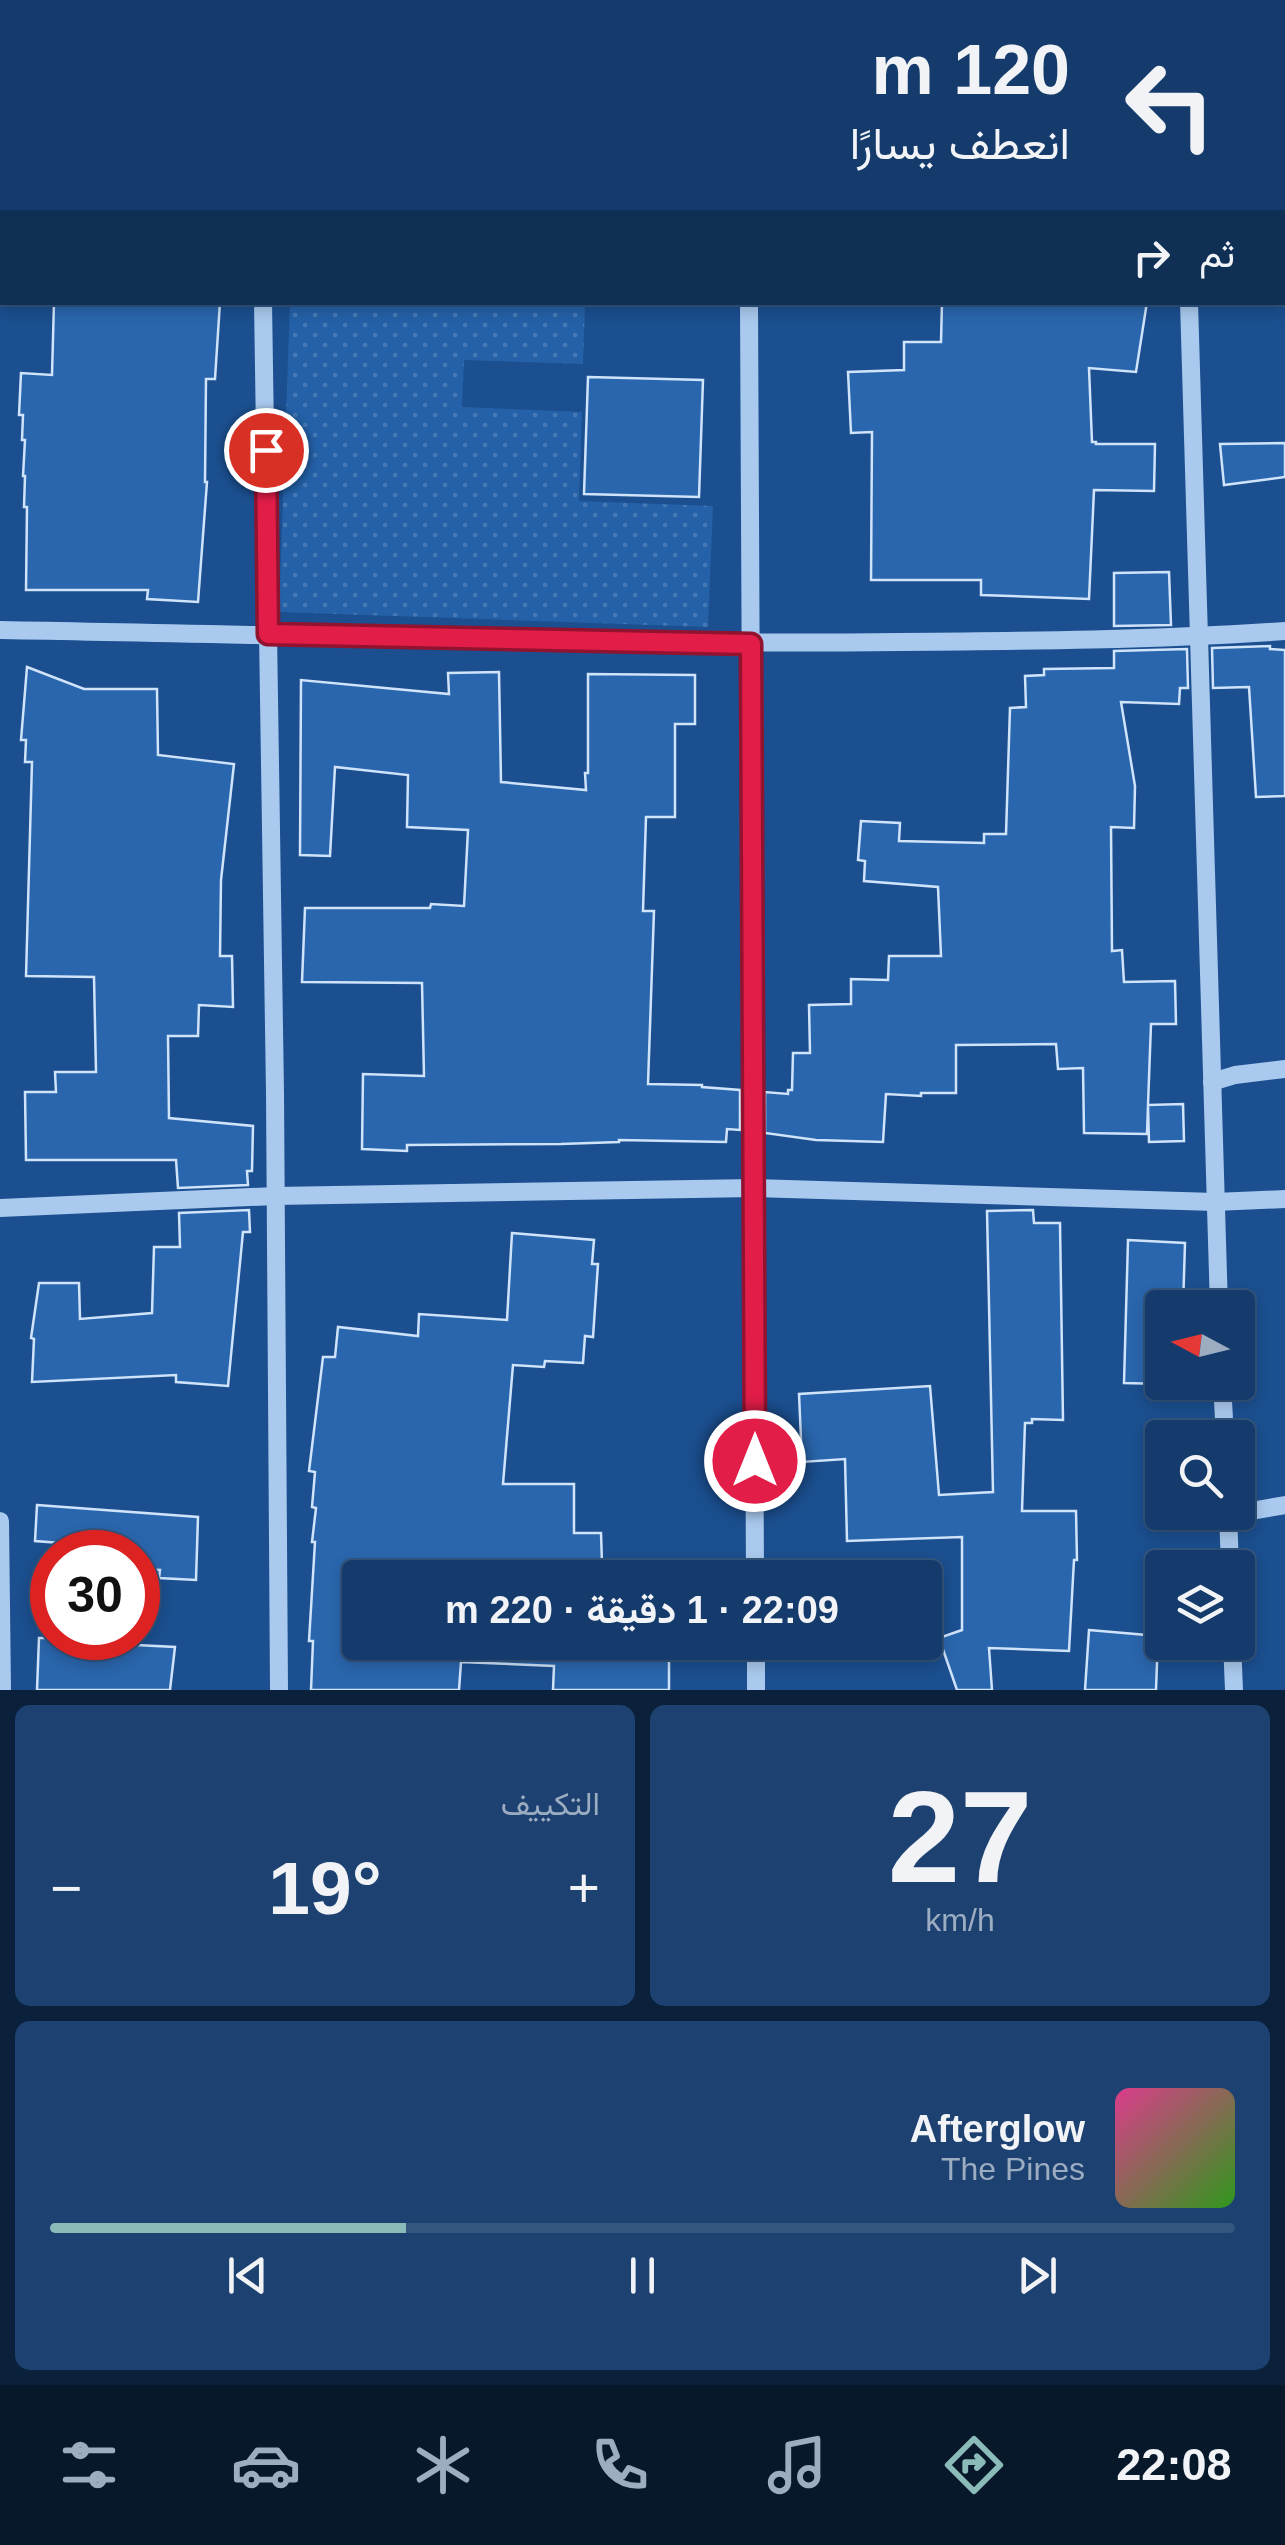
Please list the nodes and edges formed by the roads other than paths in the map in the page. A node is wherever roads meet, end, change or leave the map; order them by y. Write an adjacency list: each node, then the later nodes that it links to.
1 (264, 305): 6 (street)
2 (749, 305): 8 (street)
3 (1194, 305): 7 (street)
4 (0, 630): 6 (street)
5 (1285, 631): 7 (street)
6 (268, 634): 8 (street); 12 (street)
7 (1201, 637): 8 (street); 10 (street)
8 (751, 644): 11 (street)
9 (1285, 1069): 10 (street)
10 (1212, 1082): 14 (street)
11 (755, 1188): 12 (street); 14 (street); 20 (street)
12 (276, 1196): 15 (street); 24 (street)
13 (1285, 1198): 14 (street)
14 (1215, 1202): 16 (street)
15 (0, 1208)
16 (1218, 1290)
17 (1285, 1505): 18 (street)
18 (1255, 1510)
19 (0, 1520): 23 (street)
20 (756, 1560)
21 (756, 1660): 25 (street)
22 (1233, 1660): 26 (street)
23 (2, 1690)
24 (279, 1690)
25 (756, 1690)
26 (1234, 1690)

